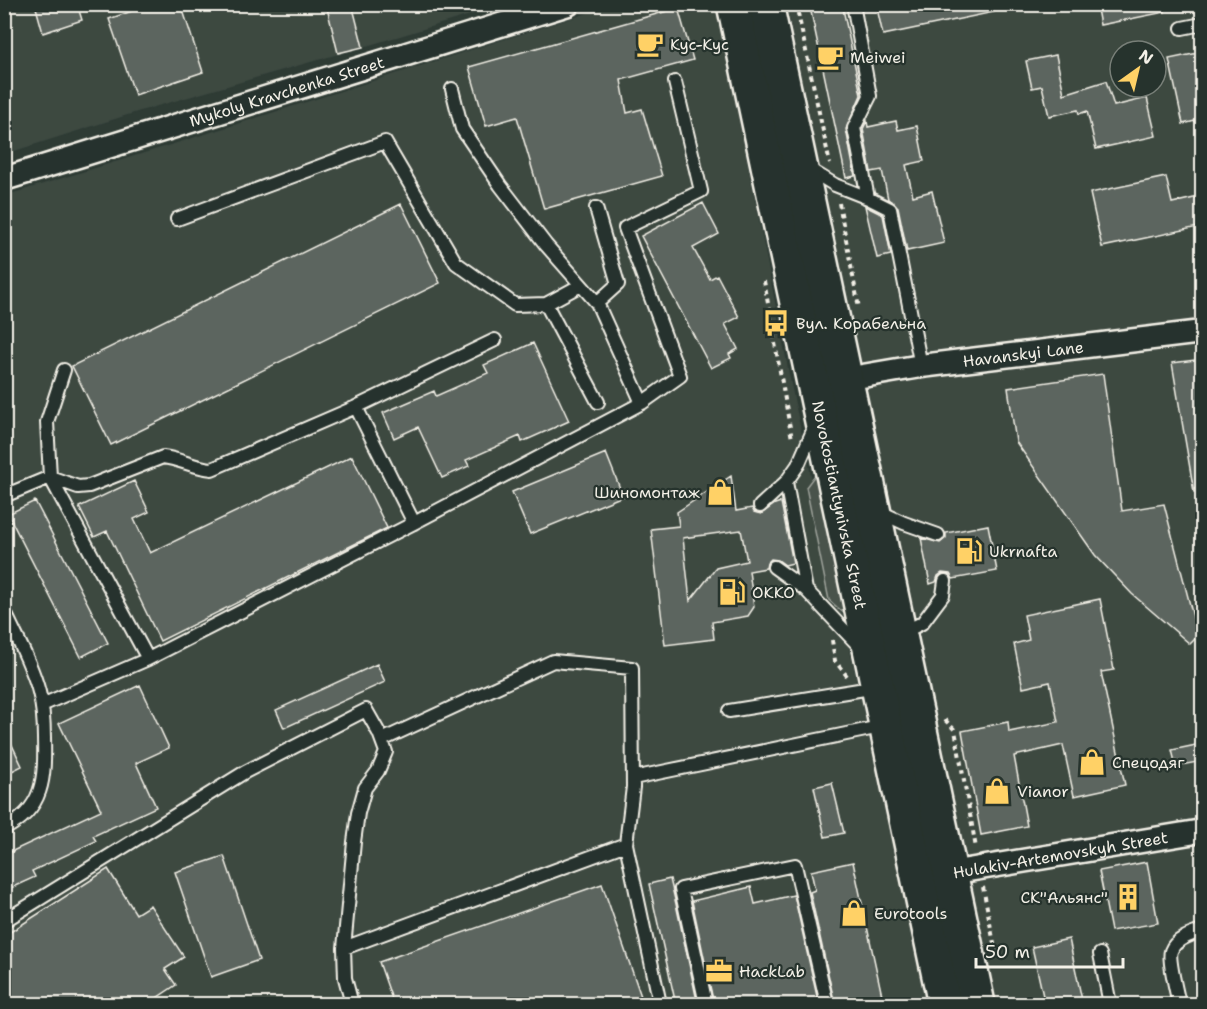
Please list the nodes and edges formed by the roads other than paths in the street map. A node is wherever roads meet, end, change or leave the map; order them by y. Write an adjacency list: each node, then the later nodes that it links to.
1 (568, 4): 10 (street, Mykoly Kravchenka Street)
2 (734, 4): 25 (main road, Novokostiantynivska Street)
3 (766, 4): 9 (main road, Novokostiantynivska Street)
4 (853, 4): 11 (lane)
5 (1203, 24): 6 (lane)
6 (1182, 28)
7 (675, 82): 23 (lane)
8 (452, 89): 14 (lane)
9 (800, 163): 11 (lane); 21 (main road, Novokostiantynivska Street)
10 (4, 179)
11 (868, 198): 19 (lane)
12 (596, 208): 15 (lane)
13 (177, 219): 16 (lane)
14 (581, 285): 15 (lane); 16 (lane)
15 (597, 303): 23 (lane)
16 (546, 304): 22 (lane)
17 (1203, 332): 19 (street, Havanskyi Lane)
18 (495, 340): 24 (lane)
19 (921, 366): 21 (street, Havanskyi Lane)
20 (64, 370): 26 (lane)
21 (845, 379): 30 (main road, Novokostiantynivska Street)
22 (598, 402)
23 (642, 403): 31 (lane)
24 (356, 408): 26 (lane); 31 (lane)
25 (820, 413): 27 (lane); 39 (main road, Novokostiantynivska Street)
26 (50, 477): 28 (lane); 38 (lane)
27 (786, 482): 29 (lane); 35 (lane)
28 (4, 496)
29 (760, 506)
30 (873, 509): 32 (lane); 37 (main road, Novokostiantynivska Street)
31 (414, 523): 38 (lane)
32 (938, 535)
33 (774, 567): 35 (lane)
34 (945, 581): 37 (lane)
35 (806, 590): 39 (lane)
36 (4, 610): 40 (lane)
37 (899, 635): 48 (main road, Novokostiantynivska Street)
38 (148, 659): 40 (lane)
39 (867, 679): 41 (lane); 42 (main road, Novokostiantynivska Street)
40 (42, 705): 45 (lane)
41 (729, 711)
42 (886, 726): 44 (lane); 48 (main road, Novokostiantynivska Street)
43 (382, 740): 44 (lane); 49 (lane); 51 (lane)
44 (633, 778): 47 (lane)
45 (4, 830)
46 (1203, 831): 48 (street, Hulakiv-Artemovskyh Street)
47 (626, 844): 51 (lane); 54 (lane)
48 (934, 875): 57 (main road, Novokostiantynivska Street); 58 (main road, Novokostiantynivska Street)
49 (4, 921)
50 (1203, 931): 60 (lane)
51 (344, 948): 53 (lane)
52 (1100, 954): 59 (lane)
53 (352, 1005)
54 (660, 1005)
55 (706, 1005): 56 (lane)
56 (827, 1005)
57 (945, 1005)
58 (978, 1005)
59 (1110, 1005)
60 (1179, 1005)

